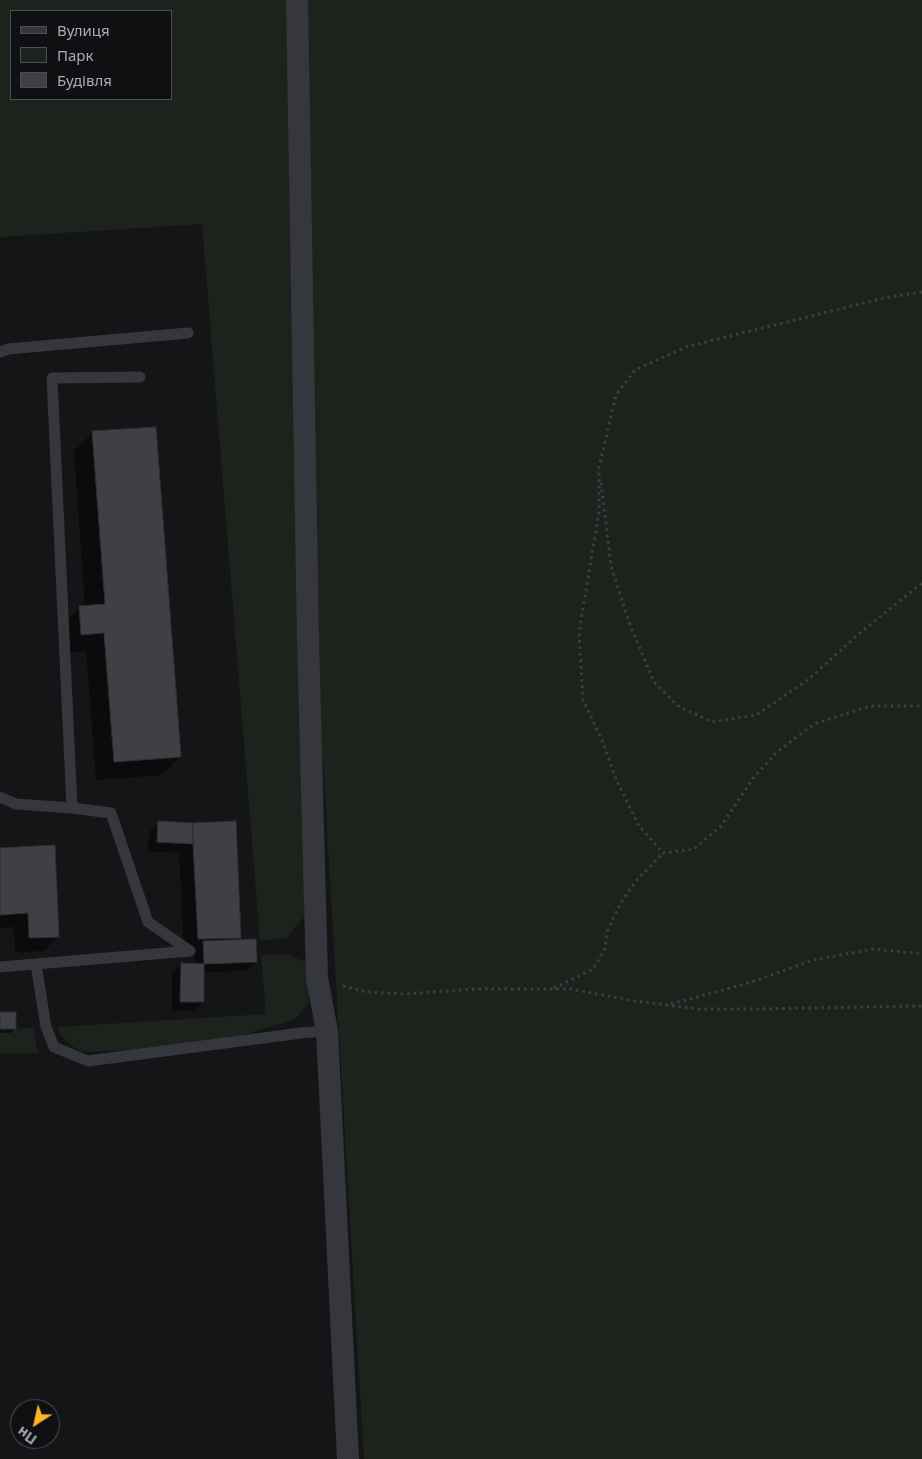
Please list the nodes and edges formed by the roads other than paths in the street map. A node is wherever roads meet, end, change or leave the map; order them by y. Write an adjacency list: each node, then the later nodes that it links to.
1 (296, 0): 9 (street)
2 (188, 334): 3 (lane)
3 (0, 352)
4 (140, 377): 6 (lane)
5 (0, 797): 6 (lane)
6 (72, 808): 7 (lane)
7 (36, 964): 8 (lane); 9 (lane)
8 (0, 966)
9 (327, 1032): 10 (street)
10 (348, 1459)

